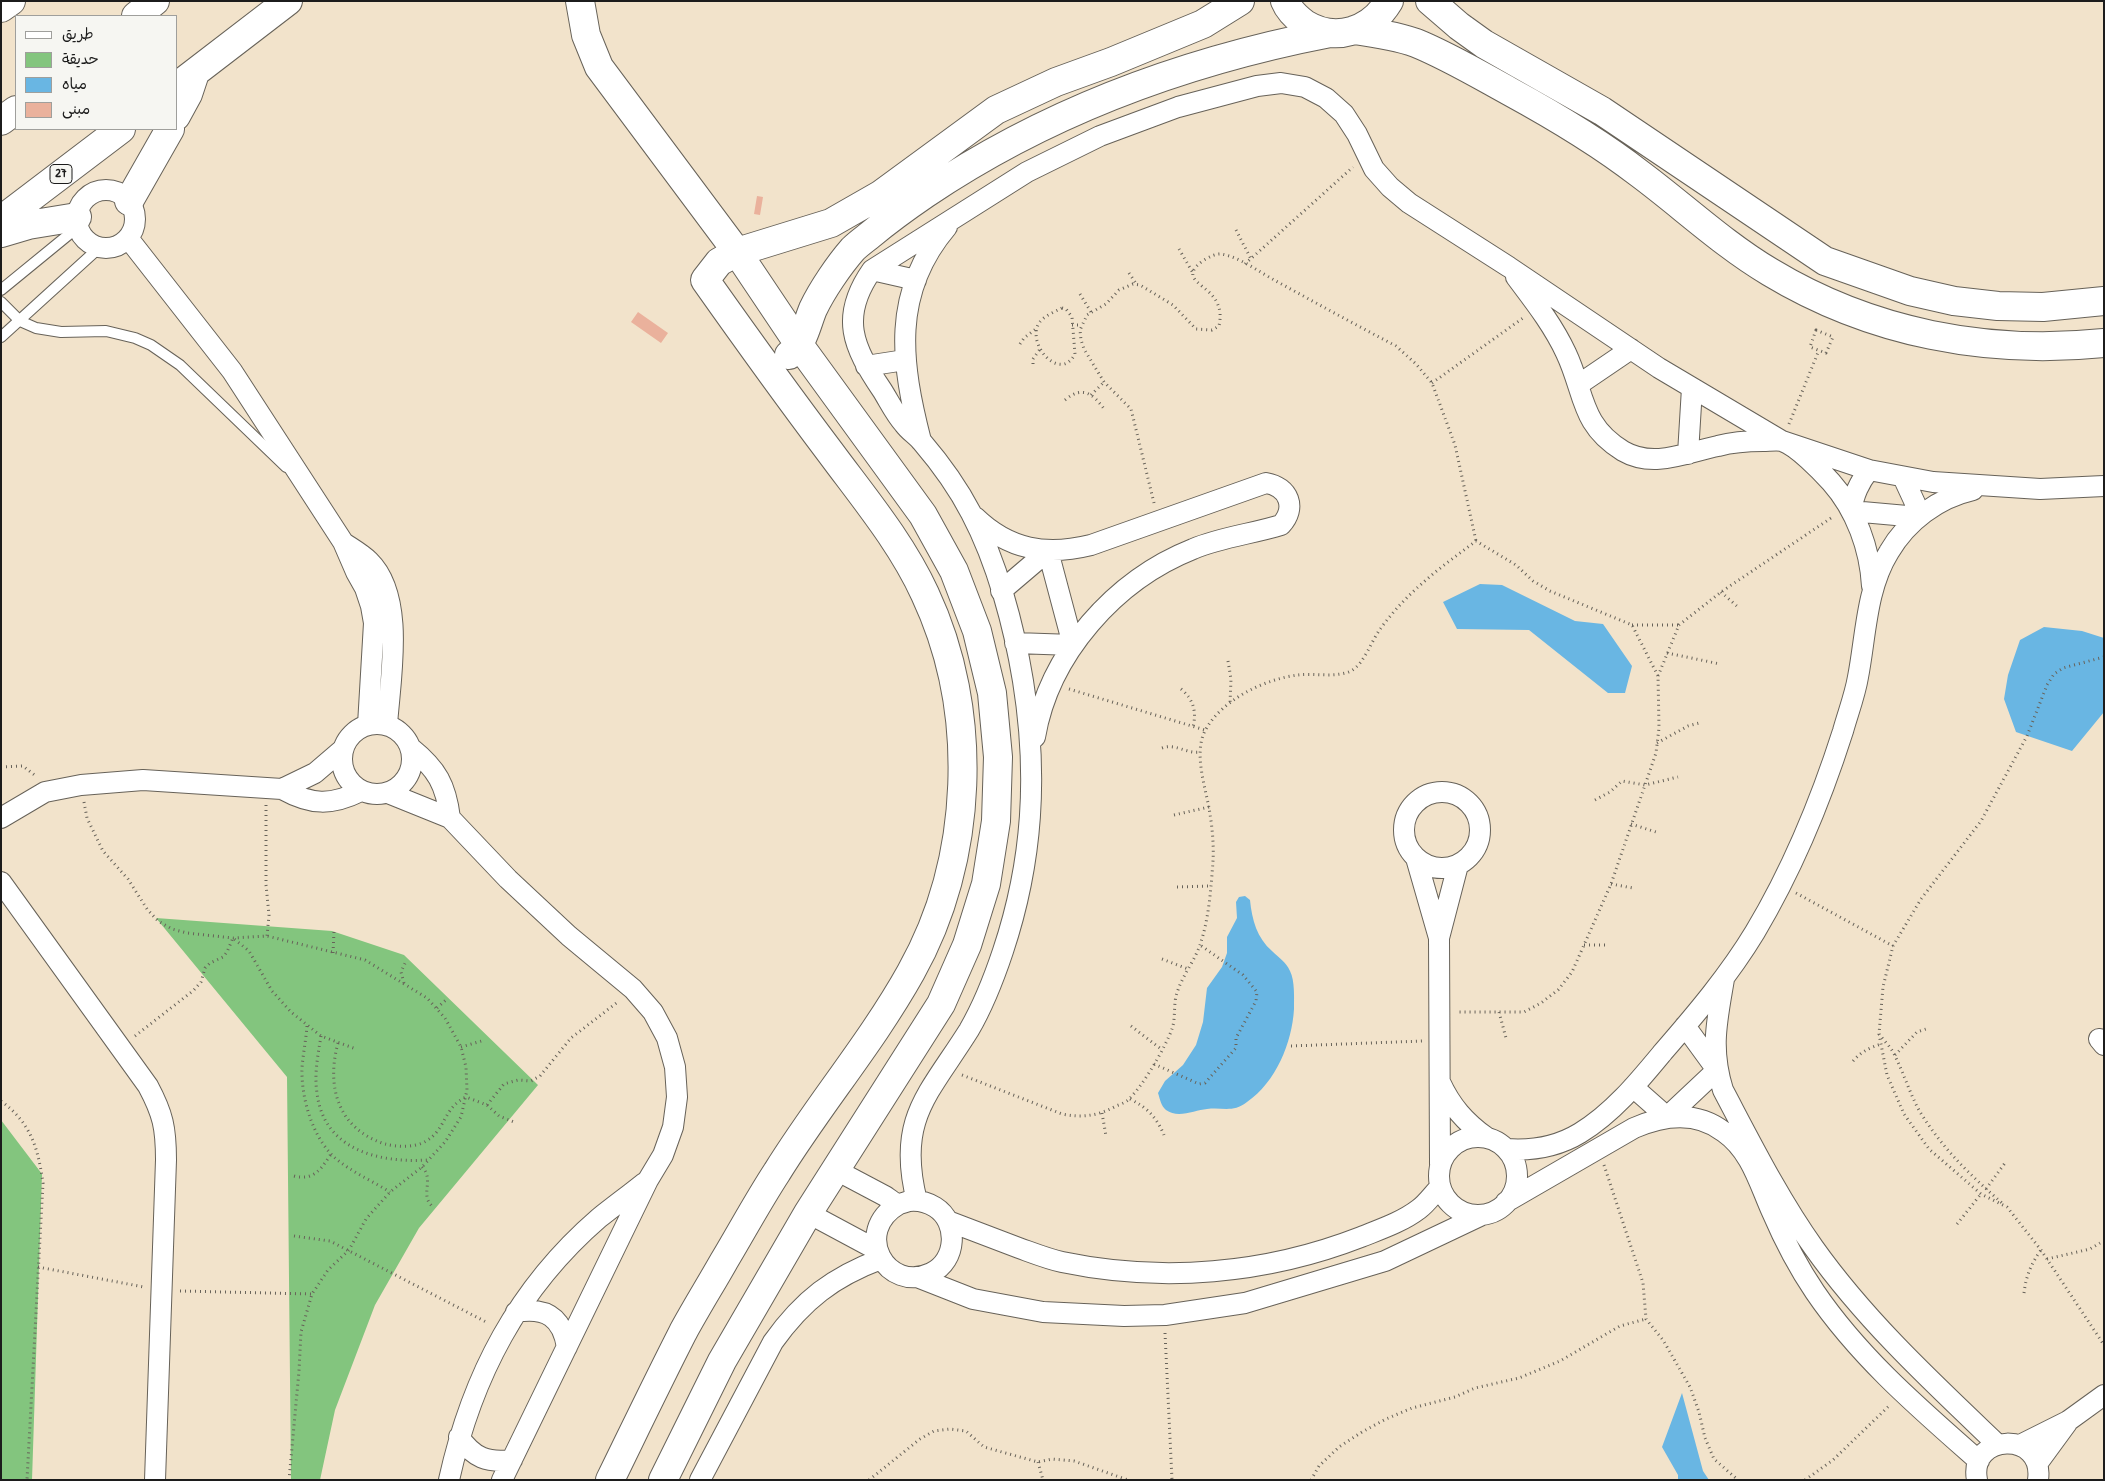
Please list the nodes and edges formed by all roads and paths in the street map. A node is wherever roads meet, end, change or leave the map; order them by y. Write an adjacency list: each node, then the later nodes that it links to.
1 (11, 1): 9 (main road)
2 (155, 1): 10 (main road)
3 (288, 1): 14 (main road)
4 (580, 1): 30 (main road)
5 (1240, 1): 30 (main road)
6 (1285, 1): 12 (main road)
7 (1389, 1): 12 (main road)
8 (1430, 1): 11 (main road)
9 (1, 8)
10 (137, 15)
11 (1459, 26): 13 (main road); 42 (main road)
12 (1342, 32): 13 (main road); 52 (main road)
13 (1443, 55): 50 (main road)
14 (186, 80): 16 (main road)
15 (15, 111): 17 (main road)
16 (178, 112)
17 (1, 121)
18 (120, 130): 23 (main road, 27)
19 (169, 130): 21 (main road)
20 (1367, 154): 22 (street); 31 (path); 33 (street)
21 (129, 201): 24 (street); 27 (street)
22 (956, 216): 34 (street); 37 (street)
23 (1, 220)
24 (78, 222): 26 (main road); 28 (street); 39 (lane)
25 (1236, 230): 31 (path)
26 (1, 233)
27 (128, 238): 28 (street); 73 (street)
28 (100, 247): 45 (lane)
29 (1179, 248): 36 (path)
30 (737, 252): 52 (main road); 57 (main road)
31 (1251, 260): 32 (path)
32 (1246, 264): 36 (path); 61 (path)
33 (1509, 267): 43 (street); 53 (street)
34 (872, 270): 37 (street); 59 (street)
35 (1129, 273): 38 (path)
36 (1193, 273): 38 (path)
37 (916, 280): 56 (street)
38 (1137, 285): 44 (path)
39 (1, 290)
40 (1080, 294): 44 (path)
41 (1, 302): 45 (lane)
42 (2104, 302)
43 (1538, 307): 61 (path); 62 (street)
44 (1091, 312): 47 (path)
45 (20, 321): 49 (lane); 73 (lane)
46 (1072, 325): 47 (path); 48 (path); 54 (path)
47 (1082, 325): 60 (path)
48 (1036, 328): 51 (path); 54 (path)
49 (1, 336)
50 (2104, 343)
51 (1020, 344)
52 (800, 346): 57 (main road); 193 (main road)
53 (1631, 348): 62 (street); 63 (street)
54 (1040, 349): 58 (path)
55 (1819, 350): 55 (path); 68 (path)
56 (905, 360): 59 (street); 67 (street)
57 (765, 364): 239 (main road)
58 (1033, 364)
59 (866, 366): 67 (street)
60 (1104, 382): 64 (path); 78 (path)
61 (1432, 383): 79 (path)
62 (1578, 385): 69 (street)
63 (1692, 388): 68 (street); 69 (street)
64 (1091, 395): 65 (path); 66 (path)
65 (1065, 400)
66 (1105, 410)
67 (921, 441): 76 (street)
68 (1782, 441): 69 (street); 70 (street); 75 (street)
69 (1688, 454)
70 (1869, 470): 71 (street); 75 (street)
71 (1903, 477): 74 (street); 77 (street)
72 (2104, 486): 74 (street)
73 (307, 487): 80 (street)
74 (1990, 487): 77 (street)
75 (1850, 508): 77 (street); 83 (path); 84 (street)
76 (972, 514): 81 (street); 82 (street)
77 (1918, 517): 84 (street)
78 (1158, 521): 81 (street); 91 (street)
79 (1476, 540): 88 (path); 99 (path)
80 (343, 542): 85 (street); 86 (street)
81 (1048, 551): 82 (street); 91 (street)
82 (1001, 591): 90 (street)
83 (1721, 592): 87 (path); 89 (path)
84 (1872, 596): 130 (street)
85 (391, 602): 86 (street); 102 (street)
86 (371, 606): 101 (street)
87 (1739, 608)
88 (1632, 625): 89 (path); 96 (path)
89 (1680, 625): 92 (path)
90 (1016, 644): 91 (street); 110 (street)
91 (1073, 645): 97 (street)
92 (1667, 653): 95 (path); 96 (path)
93 (2104, 657): 141 (path)
94 (1228, 662): 99 (path)
95 (1720, 664)
96 (1658, 676): 105 (path)
97 (1052, 684): 103 (path); 110 (street)
98 (1181, 689): 103 (path)
99 (1230, 704): 104 (path)
100 (1699, 723): 105 (path)
101 (368, 725): 102 (street); 108 (street)
102 (388, 725): 106 (street)
103 (1193, 727): 104 (path)
104 (1205, 730): 109 (path)
105 (1657, 743): 114 (path)
106 (411, 748): 118 (street); 123 (street)
107 (1162, 748): 109 (path)
108 (343, 749): 115 (street); 116 (street)
109 (1200, 752): 120 (path)
110 (1031, 756): 172 (street)
111 (1, 767): 117 (path)
112 (1678, 778): 114 (path)
113 (81, 784): 115 (street); 117 (street); 136 (path)
114 (1645, 784): 119 (path); 124 (path)
115 (274, 789): 116 (street); 135 (path)
116 (362, 791): 118 (street)
117 (45, 792): 122 (street)
118 (388, 793): 123 (street)
119 (1595, 800)
120 (1209, 807): 121 (path); 131 (path)
121 (1174, 815)
122 (1, 818)
123 (450, 818): 148 (street)
124 (1631, 824): 125 (path); 129 (path)
125 (1656, 832)
126 (1416, 858): 127 (street); 127 (street); 137 (street)
127 (1458, 865): 137 (street)
128 (1, 882): 165 (street)
129 (1610, 884): 133 (path); 138 (path)
130 (1780, 884): 141 (path); 146 (street)
131 (1210, 886): 132 (path); 140 (path)
132 (1177, 887)
133 (1633, 888)
134 (334, 931): 142 (path)
135 (267, 936): 136 (path); 142 (path)
136 (233, 938): 153 (path); 165 (path)
137 (1439, 938): 152 (street)
138 (1584, 945): 139 (path); 151 (path)
139 (1608, 945)
140 (1200, 946): 145 (path); 171 (path)
141 (1892, 946): 157 (path)
142 (333, 953): 147 (path)
143 (1162, 958): 145 (path)
144 (406, 961): 147 (path)
145 (1188, 969): 168 (path)
146 (1724, 977): 155 (street); 173 (street)
147 (405, 984): 150 (path)
148 (633, 989): 179 (path); 195 (street)
149 (447, 999): 150 (path)
150 (437, 1008): 166 (path)
151 (1499, 1012): 152 (path); 159 (path)
152 (1438, 1013): 161 (street)
153 (307, 1025): 158 (path); 188 (path)
154 (1131, 1026): 168 (path)
155 (1685, 1026): 173 (street); 175 (street)
156 (1926, 1029): 169 (path)
157 (1879, 1034): 163 (path); 169 (path)
158 (320, 1036): 162 (path); 189 (path)
159 (1506, 1038)
160 (486, 1040): 166 (path)
161 (1438, 1041): 164 (path); 174 (street)
162 (338, 1042): 167 (path); 176 (path)
163 (1881, 1044): 170 (path); 199 (path)
164 (1291, 1046)
165 (120, 1047): 235 (street)
166 (461, 1047): 176 (path)
167 (356, 1049)
168 (1161, 1049): 171 (path)
169 (1895, 1055): 197 (path)
170 (1853, 1061)
171 (1154, 1064): 177 (path)
172 (945, 1068): 180 (path); 200 (street)
173 (1717, 1070): 181 (street); 204 (street)
174 (1438, 1078): 185 (street); 191 (street)
175 (1633, 1087): 181 (street); 187 (street)
176 (466, 1097): 179 (path); 189 (path)
177 (1130, 1099): 180 (path); 183 (path)
178 (1, 1101): 234 (path)
179 (487, 1105): 182 (path)
180 (1102, 1113): 184 (path)
181 (1667, 1117): 186 (street); 204 (street)
182 (514, 1122)
183 (1164, 1134)
184 (1106, 1136)
185 (1486, 1137): 187 (street); 191 (street)
186 (1599, 1148): 201 (street); 219 (path)
187 (1506, 1149): 201 (street)
188 (331, 1154): 194 (path); 198 (path)
189 (428, 1160): 192 (path)
190 (2006, 1163): 197 (path)
191 (1440, 1164): 196 (street)
192 (422, 1167): 198 (path); 202 (path)
193 (834, 1169): 200 (street); 205 (main road)
194 (294, 1176)
195 (648, 1180): 217 (street); 222 (street)
196 (1440, 1187): 206 (street); 207 (street)
197 (1986, 1189): 203 (path)
198 (390, 1192): 211 (path)
199 (1981, 1194): 203 (path); 208 (path)
200 (908, 1202): 207 (street); 213 (street)
201 (1506, 1202): 206 (street)
202 (433, 1207)
203 (2007, 1207): 212 (path)
204 (1778, 1208): 223 (street); 227 (street)
205 (808, 1213): 213 (street); 240 (main road)
206 (1482, 1215): 218 (street)
207 (948, 1221): 215 (street)
208 (1957, 1224)
209 (294, 1236): 211 (path)
210 (2100, 1243): 214 (path)
211 (349, 1250): 220 (path); 236 (path)
212 (2042, 1250): 214 (path); 216 (path)
213 (879, 1254): 215 (street); 241 (street)
214 (2047, 1259): 221 (path)
215 (917, 1277): 218 (street)
216 (2024, 1293)
217 (516, 1312): 220 (street); 222 (street)
218 (1165, 1315): 245 (path)
219 (1646, 1319): 233 (path); 246 (path)
220 (504, 1332): 226 (street)
221 (2104, 1345)
222 (567, 1347): 229 (street)
223 (1902, 1393): 231 (street); 247 (path)
224 (2104, 1394): 225 (street)
225 (2068, 1422): 228 (street); 232 (street)
226 (459, 1437): 229 (street); 237 (street)
227 (1997, 1444): 228 (street); 231 (street)
228 (2020, 1445): 232 (street)
229 (512, 1460): 238 (street)
230 (1038, 1462): 242 (path); 243 (path); 244 (path)
231 (1978, 1470)
232 (2037, 1472)
233 (1735, 1479)
234 (27, 1480)
235 (155, 1480)
236 (289, 1480)
237 (449, 1480)
238 (502, 1480)
239 (610, 1480)
240 (662, 1480)
241 (700, 1480)
242 (869, 1480)
243 (1043, 1480)
244 (1128, 1480)
245 (1172, 1480)
246 (1311, 1480)
247 (1805, 1480)

